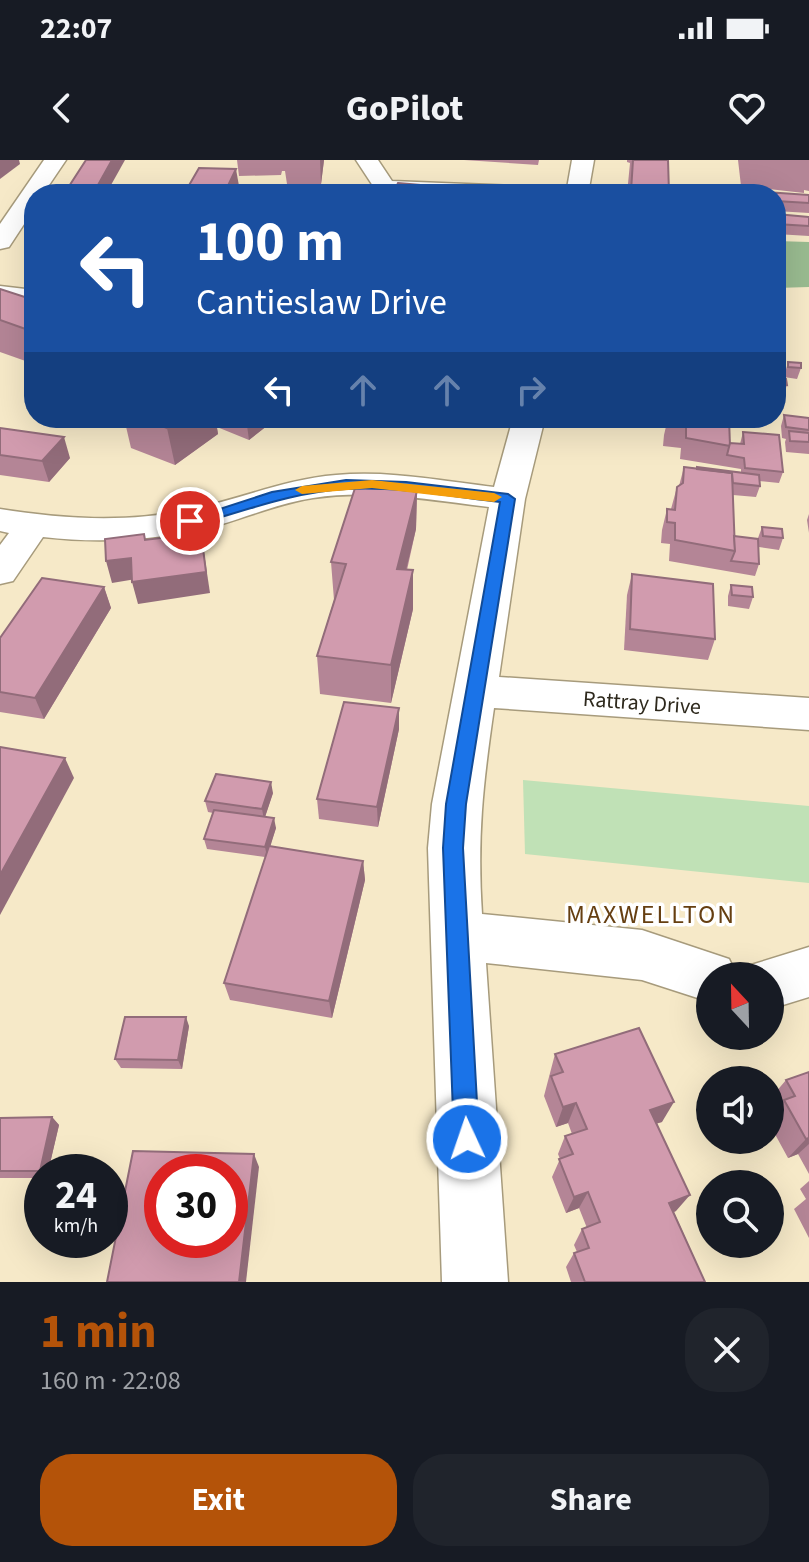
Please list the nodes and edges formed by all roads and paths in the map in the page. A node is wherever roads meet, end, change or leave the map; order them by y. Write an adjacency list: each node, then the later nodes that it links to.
1 (55, 160): 4 (street)
2 (367, 160): 5 (street)
3 (583, 160): 6 (street)
4 (39, 184)
5 (383, 184)
6 (579, 184)
7 (24, 206): 8 (street)
8 (0, 242)
9 (0, 294): 10 (street)
10 (24, 297)
11 (526, 428): 12 (street)
12 (508, 499): 13 (street); 15 (street)
13 (16, 523): 14 (street)
14 (0, 572)
15 (476, 691): 16 (street, Rattray Drive); 17 (street)
16 (809, 714)
17 (457, 939): 19 (street); 21 (street)
18 (809, 972): 20 (street)
19 (696, 973)
20 (784, 979)
21 (475, 1282)

